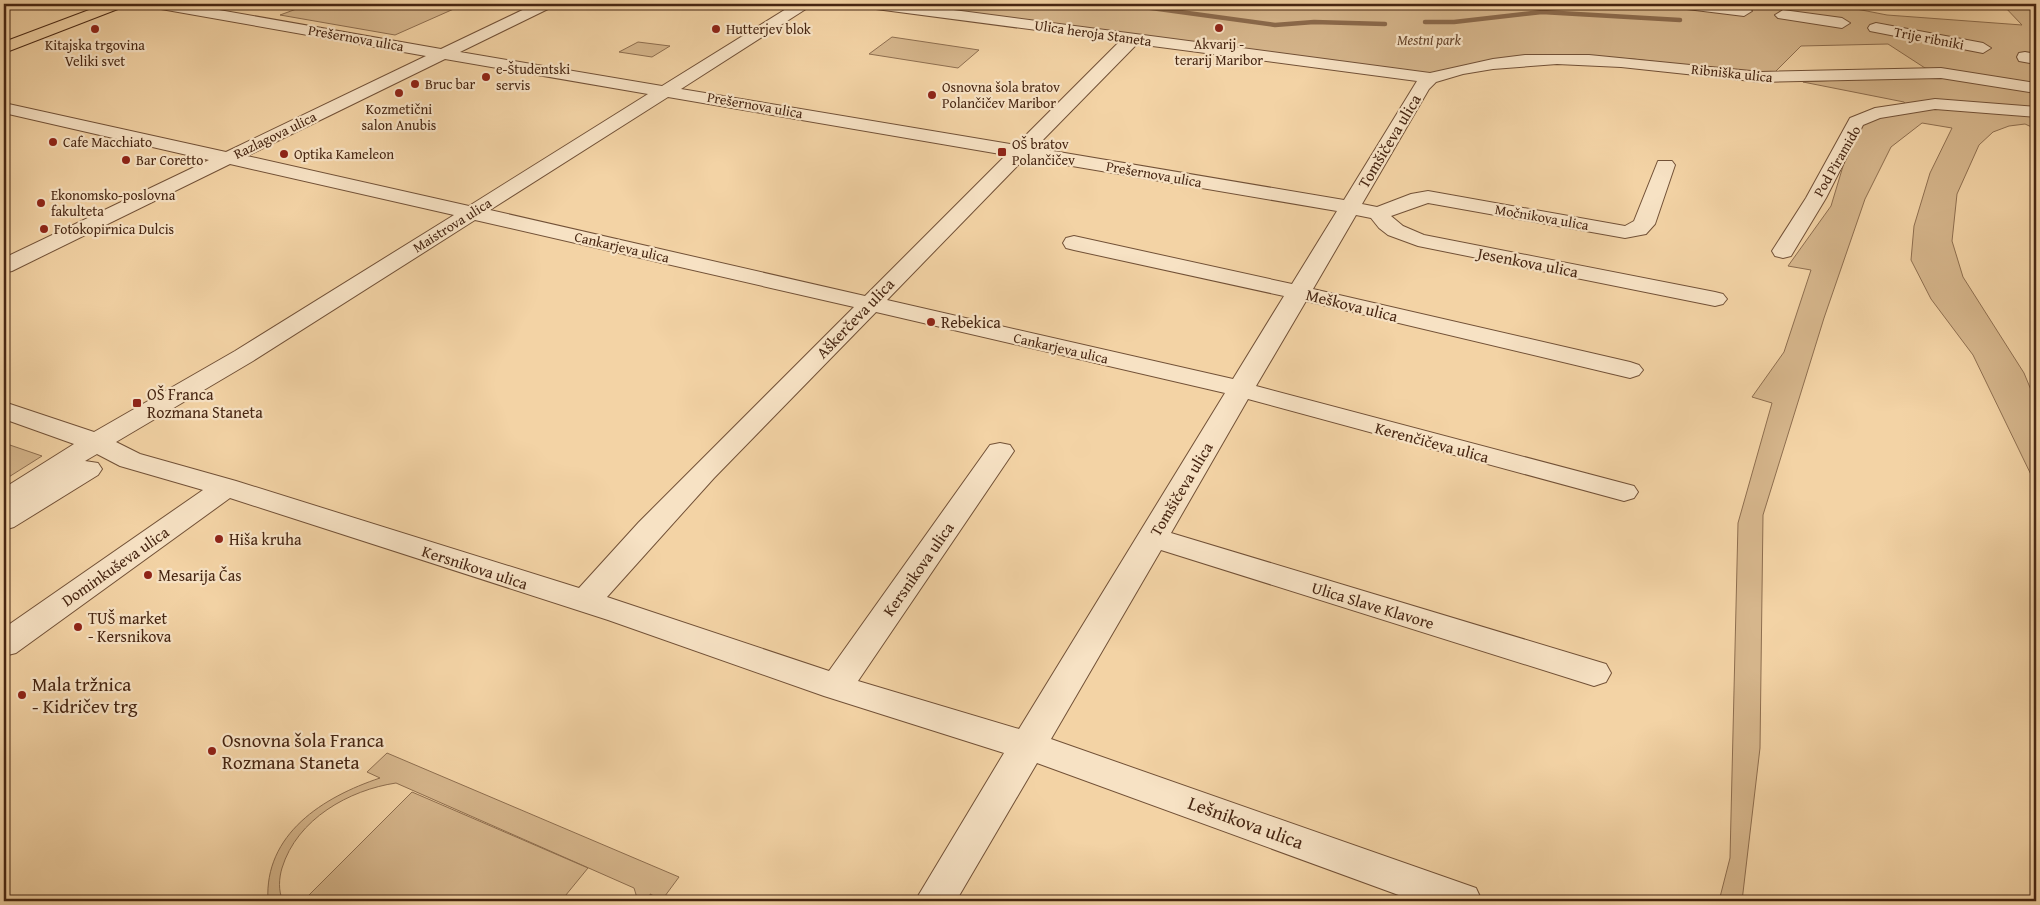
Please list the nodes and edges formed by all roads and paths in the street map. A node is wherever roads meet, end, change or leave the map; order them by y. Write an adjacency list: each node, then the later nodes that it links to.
1 (100, 4): 13 (main road)
2 (118, 4): 14 (main road)
3 (161, 4): 16 (street, Prešernova ulica)
4 (547, 4): 16 (street, Razlagova ulica)
5 (804, 4): 20 (street, Maistrova ulica)
6 (876, 4): 12 (street, Ulica heroja Staneta)
7 (1686, 4): 8 (street)
8 (1744, 11)
9 (1783, 15): 10 (street)
10 (1842, 23)
11 (1876, 28): 15 (street, Trije ribniki)
12 (1132, 39): 18 (street, Ulica heroja Staneta); 24 (street, Aškerčeva ulica)
13 (4, 42)
14 (4, 48)
15 (1983, 48)
16 (444, 53): 20 (street, Prešernova ulica); 25 (street, Razlagova ulica)
17 (1875, 73): 18 (street, Ribniška ulica); 19 (street, Ribniška ulica); 21 (street)
18 (1430, 78): 27 (street, Tomšičeva ulica)
19 (2036, 88)
20 (667, 90): 24 (street, Prešernova ulica); 28 (street, Maistrova ulica)
21 (2036, 104)
22 (4, 108): 25 (street, Cankarjeva ulica)
23 (2036, 112): 31 (street, Pod Piramido)
24 (1021, 151): 27 (street, Prešernova ulica); 35 (street, Aškerčeva ulica)
25 (227, 158): 28 (street, Cankarjeva ulica); 32 (street, Razlagova ulica)
26 (1665, 164): 29 (street, Močnikova ulica)
27 (1350, 207): 29 (street, Jesenkova ulica); 33 (street, Tomšičeva ulica)
28 (472, 212): 35 (street, Cankarjeva ulica); 39 (street, Maistrova ulica)
29 (1379, 214): 34 (street, Jesenkova ulica)
30 (1074, 243): 33 (street, Meškova ulica)
31 (1783, 251)
32 (4, 266)
33 (1300, 293): 36 (street, Meškova ulica); 37 (street, Tomšičeva ulica)
34 (1715, 299)
35 (868, 304): 37 (street, Cankarjeva ulica); 46 (street, Aškerčeva ulica)
36 (1630, 370)
37 (1240, 390): 42 (street, Kerenčičeva ulica); 45 (street, Tomšičeva ulica)
38 (4, 410): 39 (street, Kersnikova ulica)
39 (106, 448): 41 (street, Kersnikova ulica); 43 (street); 44 (street)
40 (1000, 451): 49 (street, Kersnikova ulica)
41 (226, 487): 46 (street, Kersnikova ulica); 47 (street, Dominkuševa ulica)
42 (1624, 492)
43 (4, 501)
44 (4, 520)
45 (1151, 538): 48 (street, Ulica Slave Klavore); 50 (street, Tomšičeva ulica)
46 (584, 602): 49 (street, Kersnikova ulica)
47 (4, 644)
48 (1594, 673)
49 (836, 687): 50 (street, Kersnikova ulica)
50 (1029, 746): 51 (street, Tomšičeva ulica); 52 (street, Lešnikova ulica)
51 (935, 901)
52 (1462, 901)

